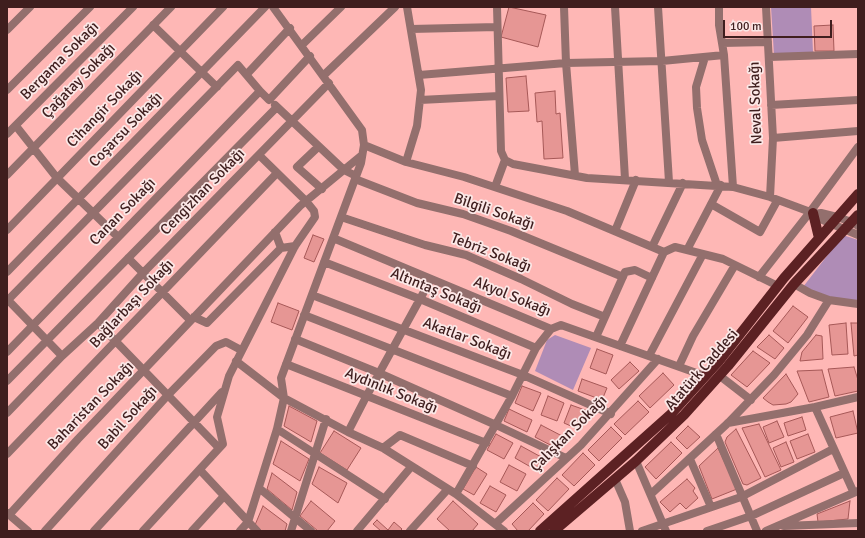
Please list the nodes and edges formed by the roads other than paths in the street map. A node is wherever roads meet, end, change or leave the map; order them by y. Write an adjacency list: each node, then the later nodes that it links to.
1 (30, 7): 21 (street)
2 (133, 7): 50 (street, Bergama Sokağı)
3 (171, 7): 17 (street, Çağatay Sokağı)
4 (223, 7): 25 (street, Cihangir Sokağı)
5 (265, 7): 35 (street, Coşarsu Sokağı)
6 (341, 7): 24 (street)
7 (396, 7): 37 (street)
8 (407, 7): 20 (street)
9 (496, 7): 18 (street)
10 (564, 7): 33 (street)
11 (615, 7): 32 (street)
12 (658, 7): 31 (street)
13 (719, 7): 23 (street)
14 (766, 7): 22 (street, Neval Sokağı)
15 (88, 8): 41 (street)
16 (277, 8): 19 (street)
17 (153, 25): 25 (street); 57 (street, Çağatay Sokağı)
18 (497, 27): 20 (street); 34 (street)
19 (290, 28): 24 (street); 36 (street)
20 (411, 29): 38 (street)
21 (7, 30)
22 (768, 42): 23 (street); 30 (street, Neval Sokağı)
23 (722, 43): 27 (street)
24 (302, 45): 28 (street)
25 (180, 52): 35 (street); 67 (street, Cihangir Sokağı)
26 (858, 54): 30 (street)
27 (724, 55): 29 (street); 74 (street)
28 (310, 56): 37 (street); 44 (street)
29 (705, 57): 31 (street); 72 (street)
30 (769, 58): 47 (street, Neval Sokağı)
31 (662, 61): 32 (street); 70 (street)
32 (619, 62): 33 (street); 68 (street)
33 (566, 64): 34 (street); 65 (street)
34 (498, 69): 38 (street); 43 (street)
35 (201, 72): 40 (street); 77 (street, Coşarsu Sokağı)
36 (248, 74): 40 (street); 42 (street, Bilgili Sokağı)
37 (324, 75): 39 (street)
38 (419, 75): 45 (street)
39 (329, 83): 49 (street, Cengizhan Sokağı); 54 (street)
40 (217, 87): 81 (street)
41 (7, 90)
42 (260, 91): 44 (street, Bilgili Sokağı); 90 (street, Canan Sokağı)
43 (499, 96): 45 (street); 60 (street)
44 (269, 100): 48 (street, Bilgili Sokağı)
45 (420, 100): 61 (street)
46 (858, 100): 47 (street)
47 (771, 105): 53 (street, Neval Sokağı)
48 (278, 107): 49 (street, Bilgili Sokağı); 99 (street)
49 (292, 121): 55 (street, Bilgili Sokağı); 58 (street, Cengizhan Sokağı)
50 (16, 126): 52 (street, Bergama Sokağı); 57 (street)
51 (858, 131): 53 (street)
52 (7, 134)
53 (773, 138): 78 (street, Neval Sokağı)
54 (364, 145): 59 (street); 61 (street)
55 (318, 147): 62 (street, Bilgili Sokağı); 75 (street)
56 (858, 147): 82 (street)
57 (33, 148): 64 (street, Çağatay Sokağı); 67 (street)
58 (259, 155): 63 (street); 103 (street, Cengizhan Sokağı)
59 (362, 155): 62 (street, Baharistan Sokağı); 66 (street)
60 (505, 160): 65 (street); 73 (street)
61 (406, 162): 73 (street)
62 (344, 170): 66 (street, Bilgili Sokağı); 75 (street, Baharistan Sokağı)
63 (277, 173): 79 (street); 110 (street, Bağlarbaşı Sokağı)
64 (7, 175)
65 (575, 175): 68 (street)
66 (356, 177): 83 (street); 104 (street, Bilgili Sokağı)
67 (57, 178): 77 (street); 86 (street, Cihangir Sokağı)
68 (625, 180): 69 (street)
69 (636, 180): 70 (street); 87 (street)
70 (669, 182): 71 (street)
71 (683, 183): 72 (street); 94 (street)
72 (719, 185): 74 (street); 80 (street)
73 (495, 187): 87 (street)
74 (733, 187): 78 (street)
75 (322, 189): 79 (street, Baharistan Sokağı)
76 (858, 194): 84 (main road)
77 (78, 199): 81 (street); 102 (street, Coşarsu Sokağı)
78 (774, 199): 80 (street); 82 (street)
79 (306, 201): 88 (street, Baharistan Sokağı); 93 (street)
80 (711, 204): 96 (street)
81 (92, 212): 90 (street); 113 (street)
82 (812, 213): 84 (street); 92 (main road); 105 (street)
83 (341, 216): 91 (street); 117 (street, Tebriz Sokağı)
84 (835, 220): 85 (street); 92 (main road)
85 (853, 223): 89 (street); 108 (main road, Atatürk Caddesi)
86 (7, 230)
87 (615, 231): 94 (street)
88 (275, 232): 95 (street); 118 (street, Baharistan Sokağı)
89 (858, 235)
90 (118, 237): 120 (street, Canan Sokağı)
91 (333, 238): 100 (street); 107 (street, Akyol Sokağı)
92 (819, 238): 109 (main road)
93 (295, 246): 95 (street); 130 (street)
94 (652, 247): 97 (street)
95 (282, 248): 118 (street)
96 (687, 250): 97 (street); 98 (street)
97 (664, 252): 106 (street)
98 (703, 254): 101 (street); 133 (street)
99 (128, 258): 103 (street); 125 (street)
100 (324, 262): 111 (street); 112 (street, Altıntaş Sokağı)
101 (735, 265): 105 (street); 137 (street)
102 (7, 272)
103 (143, 273): 110 (street); 119 (street, Cengizhan Sokağı)
104 (623, 277): 106 (street); 117 (street)
105 (759, 277): 109 (street)
106 (652, 278): 127 (street)
107 (431, 279): 112 (street); 121 (street, Akyol Sokağı)
108 (794, 284): 114 (street); 142 (main road, Atatürk Caddesi)
109 (778, 286): 141 (main road)
110 (162, 292): 118 (street); 126 (street, Bağlarbaşı Sokağı)
111 (312, 295): 116 (street); 122 (street, Akatlar Sokağı)
112 (420, 299): 122 (street); 128 (street, Altıntaş Sokağı)
113 (7, 300): 120 (street)
114 (829, 300): 115 (street); 150 (street)
115 (858, 304)
116 (304, 315): 124 (street); 129 (street)
117 (605, 317): 123 (street)
118 (192, 318): 138 (street, Baharistan Sokağı)
119 (98, 323): 126 (street); 132 (street, Cengizhan Sokağı)
120 (33, 325): 125 (street); 131 (street, Canan Sokağı)
121 (551, 329): 123 (street, Akyol Sokağı); 128 (street)
122 (403, 330): 129 (street); 140 (street, Akatlar Sokağı)
123 (596, 337): 127 (street, Akyol Sokağı)
124 (295, 339): 136 (street); 139 (street)
125 (47, 340): 132 (street); 143 (street)
126 (117, 341): 138 (street); 165 (street, Bağlarbaşı Sokağı)
127 (620, 346): 133 (street, Akyol Sokağı)
128 (536, 348): 140 (street)
129 (392, 349): 139 (street); 146 (street)
130 (241, 350): 135 (street); 145 (street, Babil Sokağı)
131 (7, 352)
132 (62, 356): 152 (street, Cengizhan Sokağı)
133 (649, 356): 134 (street, Akyol Sokağı)
134 (658, 359): 137 (street, Akyol Sokağı); 153 (street, Çalışkan Sokağı)
135 (236, 361): 144 (street); 149 (street)
136 (286, 364): 147 (street, Aydınlık Sokağı); 149 (street)
137 (679, 366): 141 (street, Akyol Sokağı)
138 (144, 371): 145 (street); 184 (street, Baharistan Sokağı)
139 (379, 373): 147 (street); 157 (street)
140 (523, 375): 146 (street); 153 (street, Akatlar Sokağı)
141 (705, 376): 204 (main road)
142 (720, 376): 150 (street); 169 (main road, Atatürk Caddesi)
143 (7, 381)
144 (224, 391): 155 (street); 162 (street)
145 (167, 396): 155 (street); 193 (street, Babil Sokağı)
146 (512, 396): 157 (street)
147 (366, 397): 159 (street); 161 (street, Aydınlık Sokağı)
148 (858, 397): 151 (street)
149 (284, 398): 154 (street); 158 (street)
150 (751, 400): 156 (street)
151 (815, 407): 156 (street); 164 (street)
152 (7, 413)
153 (611, 414): 167 (street, Çalışkan Sokağı)
154 (326, 419): 159 (street); 166 (street)
155 (193, 422): 162 (street); 194 (street)
156 (728, 423): 160 (street)
157 (496, 424): 161 (street); 167 (street)
158 (277, 429): 166 (street); 175 (street)
159 (348, 432): 163 (street)
160 (716, 434): 168 (street); 181 (street)
161 (486, 443): 170 (street)
162 (219, 448): 172 (street)
163 (383, 448): 170 (street); 171 (street)
164 (833, 449): 173 (street); 181 (street)
165 (7, 454)
166 (316, 454): 182 (street); 186 (street)
167 (566, 458): 189 (street, Çalışkan Sokağı)
168 (690, 459): 179 (street); 183 (street)
169 (636, 461): 174 (main road, Atatürk Caddesi); 179 (street)
170 (473, 466): 178 (street)
171 (411, 467): 176 (street); 182 (street)
172 (200, 470): 180 (street); 195 (street)
173 (844, 473): 177 (street); 185 (street)
174 (615, 479): 205 (main road, Atatürk Caddesi); 206 (street)
175 (259, 488): 186 (street); 187 (street)
176 (448, 489): 178 (street); 202 (street)
177 (855, 491): 190 (street)
178 (456, 494): 189 (street)
179 (651, 494): 191 (street)
180 (224, 496): 187 (street); 196 (street)
181 (741, 497): 183 (street); 185 (street)
182 (385, 499): 201 (street)
183 (711, 507): 191 (street)
184 (8, 514): 192 (street)
185 (751, 516): 208 (street); 209 (street)
186 (295, 518): 199 (street); 200 (street)
187 (248, 522): 197 (street); 198 (street)
188 (858, 523): 190 (street)
189 (495, 524): 203 (street)
190 (779, 526): 210 (street)
191 (665, 527): 207 (street)
192 (28, 531)
193 (45, 531)
194 (94, 531)
195 (143, 531)
196 (192, 531)
197 (240, 531)
198 (257, 531)
199 (291, 531)
200 (311, 531)
201 (357, 531)
202 (410, 531)
203 (504, 531)
204 (540, 531)
205 (554, 531)
206 (630, 531)
207 (642, 531)
208 (707, 531)
209 (757, 531)
210 (766, 531)

